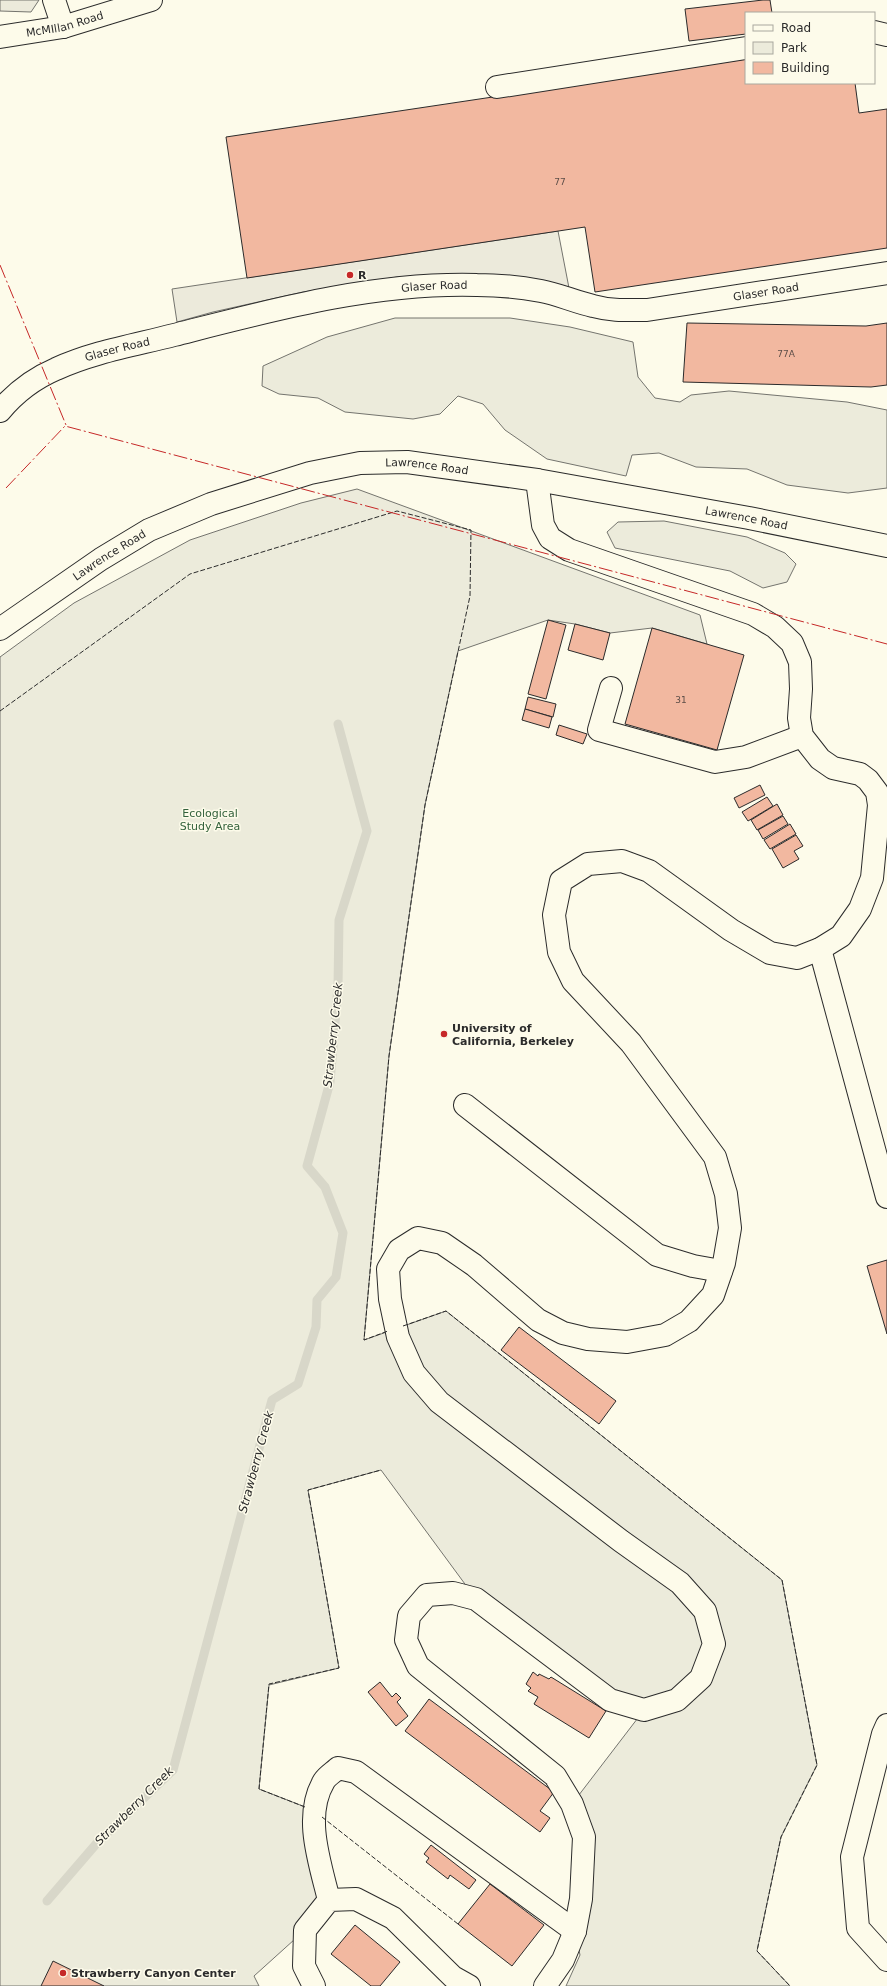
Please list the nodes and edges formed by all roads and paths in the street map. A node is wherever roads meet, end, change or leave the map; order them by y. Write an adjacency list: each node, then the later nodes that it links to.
1 (54, 0): 3 (lane)
2 (151, 0): 3 (lane, McMIllan Road)
3 (63, 27): 6 (lane, McMIllan Road)
4 (875, 32): 5 (lane)
5 (887, 35)
6 (0, 37)
7 (745, 48): 8 (lane)
8 (497, 87)
9 (887, 274): 10 (lane, Glaser Road)
10 (0, 411)
11 (537, 480): 12 (lane, Lawrence Road); 13 (lane, Lawrence Road); 15 (lane)
12 (887, 546)
13 (0, 629)
14 (611, 688): 15 (lane)
15 (802, 736): 16 (lane)
16 (820, 949): 18 (lane); 19 (lane)
17 (465, 1105): 19 (lane)
18 (887, 1197)
19 (721, 1271): 22 (lane)
20 (887, 1725): 23 (lane)
21 (329, 1900): 22 (lane); 24 (lane); 25 (lane)
22 (574, 1930): 26 (lane)
23 (887, 1960)
24 (314, 1986)
25 (469, 1986)
26 (545, 1986)

